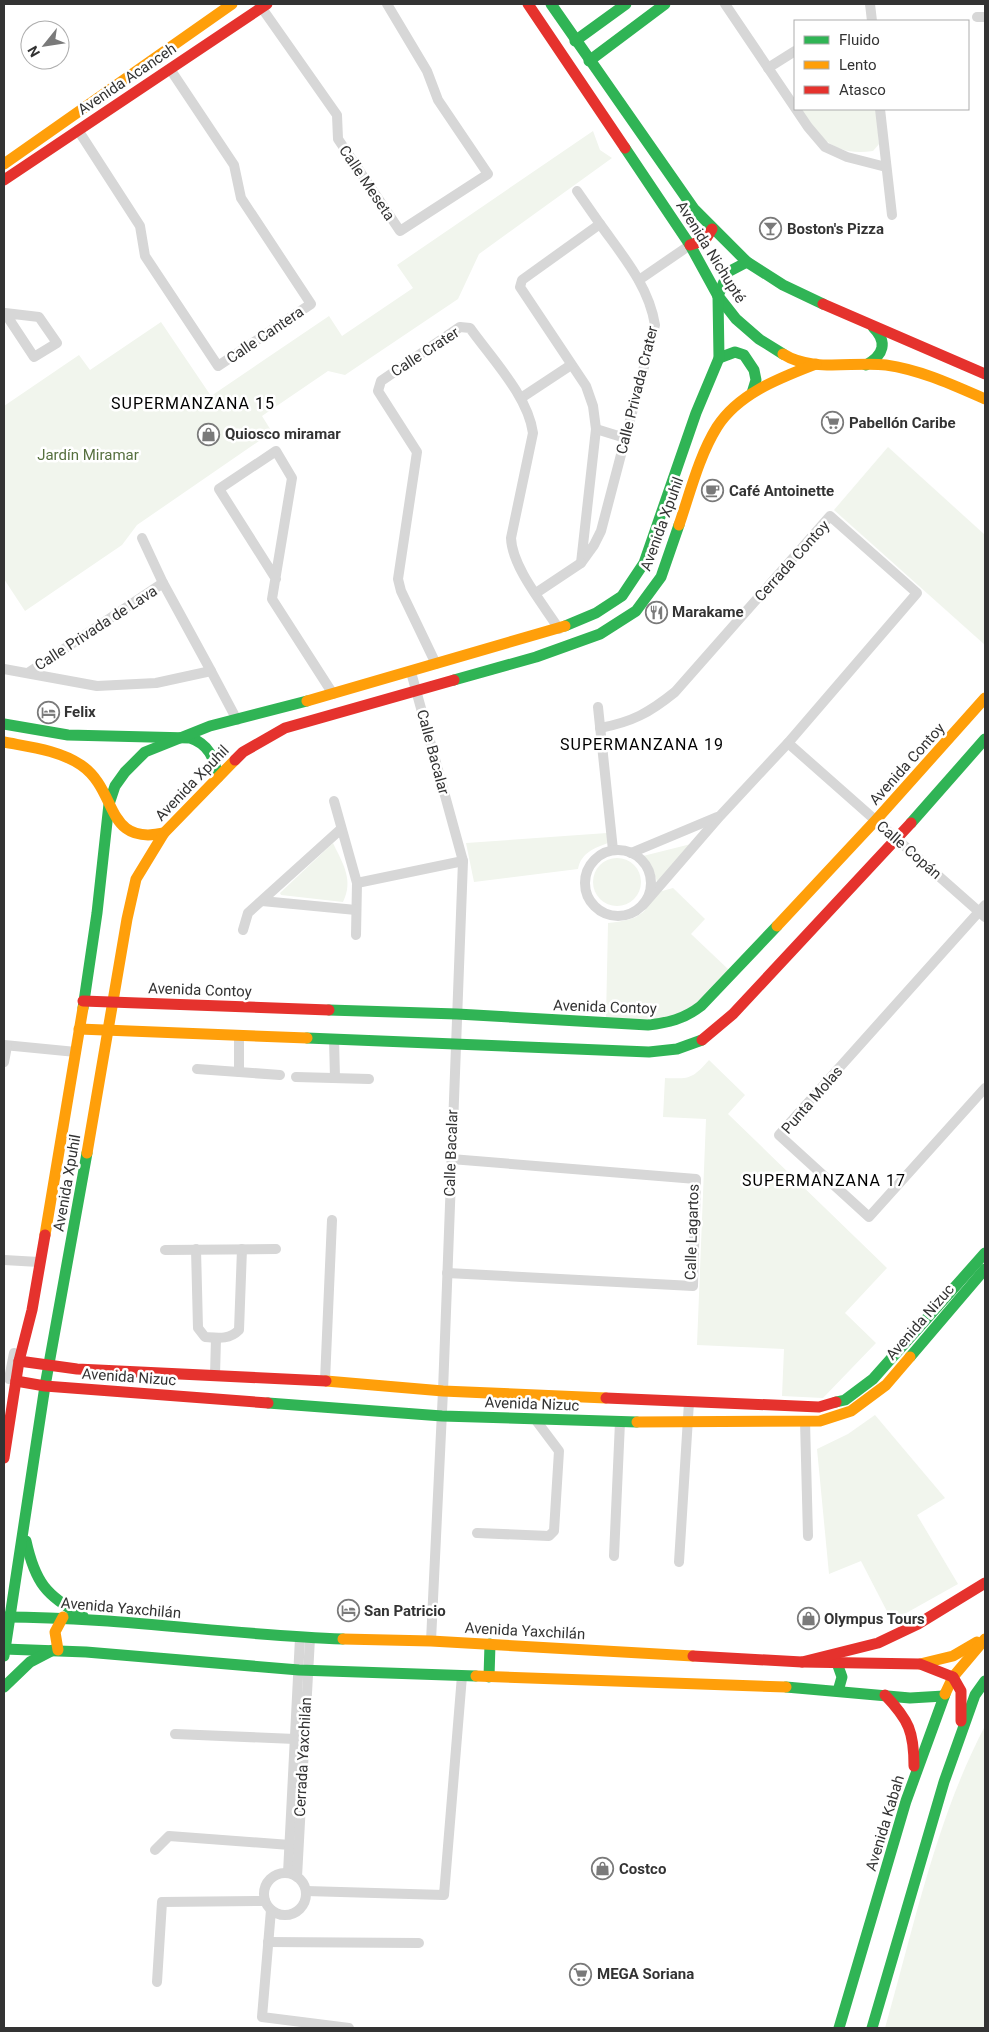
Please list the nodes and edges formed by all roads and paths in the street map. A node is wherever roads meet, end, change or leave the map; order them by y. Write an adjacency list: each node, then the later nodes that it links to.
1 (232, 4): 20 (street, Avenida Acanceh)
2 (387, 4): 9 (street, Calle Meseta)
3 (528, 4): 27 (street, Avenida Nichupté)
4 (552, 4): 11 (street, Avenida Nichupté)
5 (626, 4): 11 (street)
6 (665, 4): 13 (street)
7 (725, 4): 15 (street)
8 (870, 4): 10 (street)
9 (262, 5): 14 (street, Avenida Acanceh)
10 (872, 20)
11 (575, 41): 13 (street, Avenida Nichupté)
12 (794, 52): 15 (street)
13 (589, 61): 26 (street, Avenida Nichupté)
14 (170, 68): 19 (street, Avenida Acanceh); 19 (street, Calle Cantera)
15 (768, 68): 16 (street)
16 (794, 107)
17 (796, 110): 21 (street)
18 (880, 110): 21 (street)
19 (78, 130): 22 (street, Avenida Acanceh)
20 (4, 164)
21 (886, 167): 24 (street)
22 (4, 180)
23 (577, 191): 25 (street, Calle Privada Crater)
24 (892, 215)
25 (600, 224): 29 (street, Calle Privada Crater); 36 (street, Calle Privada Crater)
26 (712, 229): 27 (street); 28 (street, Avenida Nichupté)
27 (690, 245): 29 (street); 30 (street, Avenida Nichupté)
28 (747, 262): 30 (street); 32 (street, Avenida Nichupté)
29 (639, 280): 42 (street, Calle Privada Crater)
30 (718, 296): 33 (street, Avenida Xpuhil); 34 (street, Avenida Nichupté)
31 (4, 312): 31 (street)
32 (872, 326): 35 (street); 37 (street, Avenida Nichupté)
33 (718, 358): 38 (street); 48 (street, Avenida Xpuhil)
34 (816, 364): 35 (street, Avenida Nichupté); 38 (street, Avenida Xpuhil)
35 (866, 364): 40 (street, Avenida Nichupté)
36 (571, 365): 39 (street); 41 (street, Calle Privada Crater)
37 (985, 374)
38 (752, 394): 54 (street, Avenida Xpuhil)
39 (521, 398): 47 (street, Calle Crater); 49 (street, Calle Crater)
40 (985, 399)
41 (596, 429): 42 (street); 44 (street, Calle Privada Crater)
42 (625, 438): 44 (street, Calle Privada Crater)
43 (142, 538): 46 (street, Calle Privada de Lava)
44 (581, 563): 47 (street, Calle Privada Crater)
45 (276, 579): 45 (street); 55 (street)
46 (164, 583): 51 (street, Calle Privada de Lava); 53 (street, Calle Privada de Lava)
47 (536, 592): 48 (street, Calle Crater)
48 (559, 630): 49 (street, Avenida Xpuhil)
49 (436, 664): 52 (street, Avenida Xpuhil)
50 (4, 669): 53 (street, Calle Privada de Lava)
51 (212, 671): 53 (street, Calle Privada de Lava); 58 (street, Calle Privada de Lava)
52 (411, 672): 54 (street, Calle Bacalar); 55 (street, Avenida Xpuhil)
53 (28, 673)
54 (416, 691): 65 (street, Avenida Xpuhil); 75 (street, Calle Bacalar)
55 (332, 694): 58 (street, Avenida Xpuhil)
56 (985, 698): 69 (street, Avenida Contoy)
57 (598, 707): 60 (street)
58 (236, 720): 61 (street, Avenida Xpuhil)
59 (4, 724): 61 (street)
60 (600, 728): 64 (street, Cerrada Contoy); 73 (street)
61 (178, 737): 65 (street); 67 (street, Avenida Xpuhil)
62 (985, 739): 72 (street)
63 (4, 742): 67 (street)
64 (788, 743): 68 (street, Cerrada Contoy); 69 (street, Calle Copán)
65 (218, 778): 71 (street, Avenida Xpuhil)
66 (334, 800): 70 (street)
67 (109, 804): 71 (street); 83 (street, Avenida Xpuhil)
68 (720, 816): 74 (street, Cerrada Contoy); 78 (street, Cerrada Contoy)
69 (876, 820): 72 (street, Calle Copán); 85 (street, Avenida Contoy)
70 (342, 829): 76 (street); 77 (street)
71 (164, 833): 84 (street, Avenida Xpuhil)
72 (897, 839): 80 (street, Calle Copán); 90 (street)
73 (613, 850): 74 (street); 78 (street)
74 (631, 853): 78 (street)
75 (463, 860): 76 (street); 85 (street, Calle Bacalar)
76 (357, 883): 79 (street)
77 (262, 901): 79 (street); 81 (street)
78 (643, 905)
79 (356, 910): 82 (street)
80 (983, 911): 100 (street, Punta Molas)
81 (243, 930)
82 (356, 935)
83 (84, 1001): 84 (street, Avenida Contoy); 86 (street, Avenida Xpuhil)
84 (114, 1002): 85 (street, Avenida Contoy); 87 (street, Avenida Xpuhil)
85 (457, 1014): 90 (street, Calle Bacalar)
86 (79, 1030): 87 (street); 92 (street, Avenida Xpuhil)
87 (110, 1030): 88 (street); 115 (street, Avenida Xpuhil)
88 (239, 1035): 89 (street); 95 (street)
89 (334, 1039): 90 (street); 98 (street)
90 (456, 1043): 101 (street, Calle Bacalar)
91 (5, 1045): 92 (street); 93 (street)
92 (76, 1052): 109 (street, Avenida Xpuhil)
93 (4, 1062)
94 (197, 1069): 95 (street)
95 (239, 1072): 96 (street)
96 (280, 1075)
97 (296, 1077): 98 (street)
98 (335, 1078): 99 (street)
99 (369, 1079)
100 (985, 1088)
101 (451, 1159): 111 (street, Calle Bacalar); 111 (street, Calle Lagartos)
102 (332, 1220): 118 (street)
103 (196, 1249): 104 (street); 106 (street); 113 (street)
104 (242, 1249): 105 (street); 113 (street)
105 (276, 1249)
106 (165, 1250)
107 (985, 1253): 110 (street, Avenida Nizuc)
108 (4, 1260): 109 (street)
109 (39, 1262): 112 (street, Avenida Xpuhil)
110 (980, 1270): 121 (street, Avenida Nizuc); 124 (street, Avenida Nizuc)
111 (447, 1273): 120 (street, Calle Bacalar)
112 (30, 1313): 114 (street, Avenida Xpuhil); 117 (street)
113 (216, 1338): 116 (street)
114 (19, 1361): 115 (street, Avenida Nizuc); 117 (street, Avenida Xpuhil)
115 (49, 1365): 116 (street, Avenida Nizuc); 119 (street, Avenida Xpuhil)
116 (215, 1375): 118 (street, Avenida Nizuc)
117 (9, 1380): 119 (street, Avenida Nizuc); 127 (street, Avenida Xpuhil)
118 (325, 1381): 120 (street, Avenida Nizuc)
119 (45, 1386): 122 (street, Avenida Nizuc); 128 (street, Avenida Xpuhil)
120 (443, 1391): 121 (street, Avenida Nizuc); 122 (street, Calle Bacalar)
121 (689, 1402): 126 (street)
122 (442, 1416): 123 (street, Avenida Nizuc); 139 (street, Calle Bacalar)
123 (535, 1419): 125 (street, Avenida Nizuc); 129 (street)
124 (805, 1421): 126 (street, Avenida Nizuc); 130 (street)
125 (620, 1422): 126 (street, Avenida Nizuc); 131 (street)
126 (687, 1423): 132 (street)
127 (4, 1458)
128 (24, 1531): 134 (street, Avenida Xpuhil); 136 (street)
129 (476, 1533)
130 (808, 1536)
131 (614, 1556)
132 (679, 1562)
133 (985, 1582): 143 (street)
134 (6, 1617): 135 (street, Avenida Yaxchilán); 142 (street, Avenida Xpuhil)
135 (63, 1617): 136 (street, Avenida Yaxchilán); 141 (street)
136 (91, 1620): 137 (street, Avenida Yaxchilán)
137 (305, 1638): 139 (street, Avenida Yaxchilán); 146 (street, Cerrada Yaxchilán)
138 (985, 1638): 145 (street); 150 (street, Avenida Kabah)
139 (431, 1641): 140 (street, Avenida Yaxchilán)
140 (490, 1644): 143 (street, Avenida Yaxchilán); 149 (street)
141 (56, 1650): 142 (street); 146 (street); 152 (street)
142 (4, 1651)
143 (802, 1662): 144 (street, Avenida Yaxchilán)
144 (837, 1663): 145 (street, Avenida Yaxchilán); 153 (street)
145 (920, 1664): 150 (street, Avenida Yaxchilán)
146 (304, 1670): 148 (street); 158 (street, Cerrada Yaxchilán); 163 (street, Cerrada Yaxchilán)
147 (985, 1675): 154 (street)
148 (462, 1676): 149 (street); 164 (street)
149 (488, 1677): 153 (street)
150 (953, 1677): 154 (street); 156 (street, Avenida Kabah)
151 (985, 1681): 159 (street)
152 (4, 1687)
153 (838, 1691): 155 (street)
154 (961, 1691): 156 (street); 159 (street)
155 (884, 1695): 156 (street); 160 (street)
156 (944, 1696): 160 (street, Avenida Kabah)
157 (174, 1734): 158 (street)
158 (295, 1740): 161 (street, Cerrada Yaxchilán)
159 (959, 1740): 172 (street)
160 (914, 1779): 171 (street, Avenida Kabah)
161 (290, 1845): 162 (street); 163 (street, Cerrada Yaxchilán)
162 (155, 1850)
163 (292, 1875): 164 (street); 165 (street)
164 (306, 1891): 166 (street)
165 (265, 1901): 166 (street); 169 (street)
166 (271, 1910): 167 (street)
167 (268, 1942): 168 (street); 170 (street)
168 (419, 1944)
169 (157, 1982)
170 (349, 2028)
171 (839, 2028)
172 (872, 2028)

